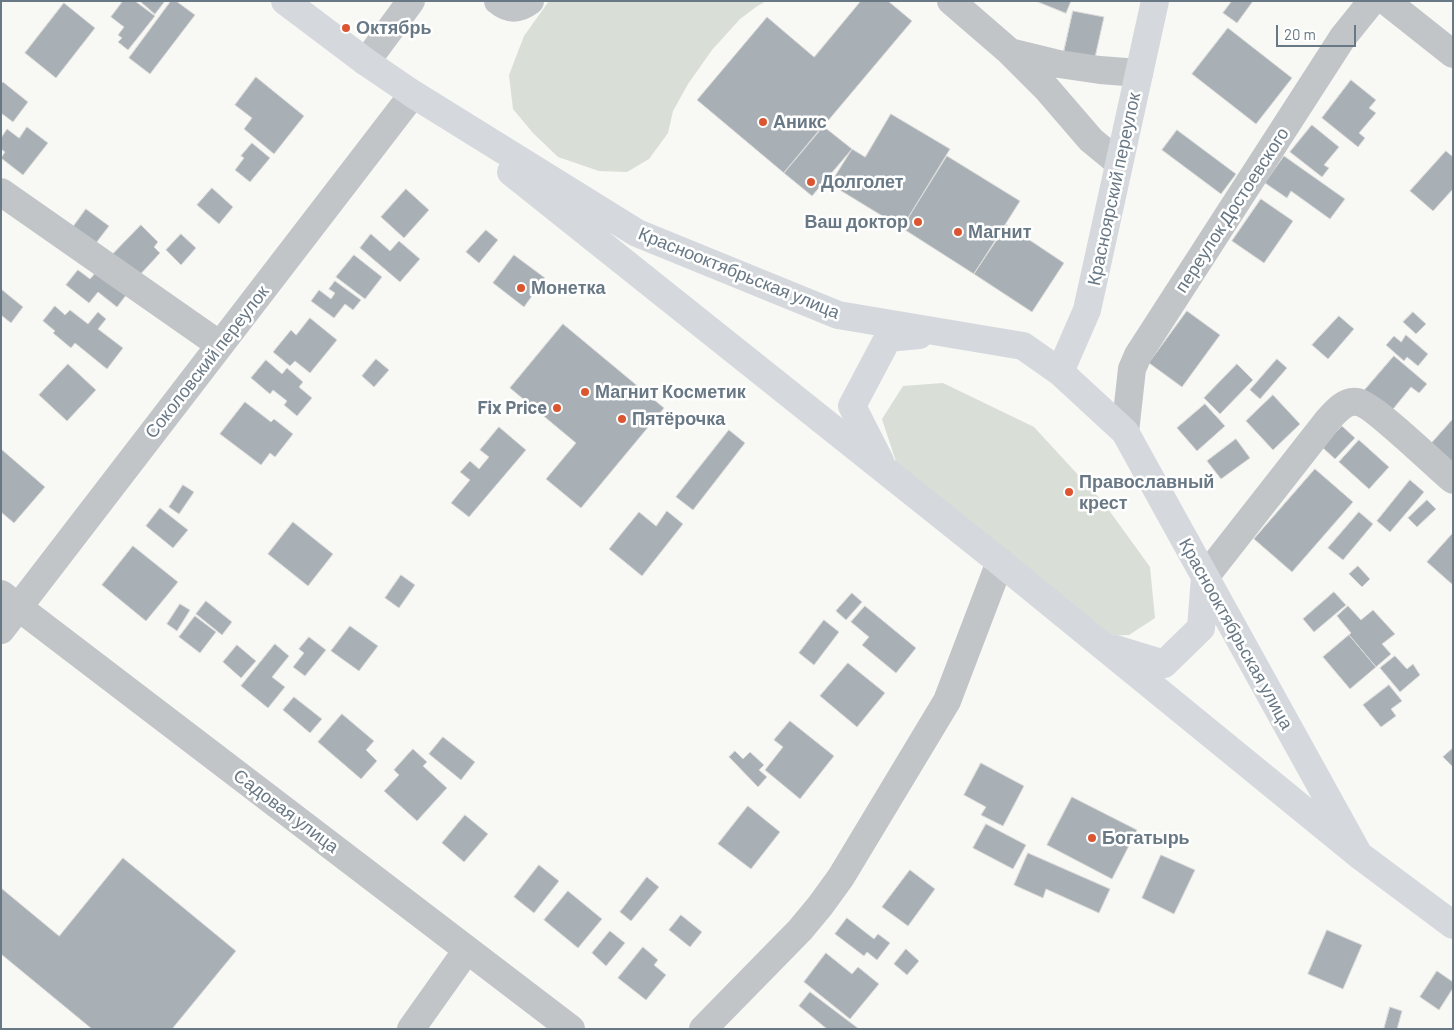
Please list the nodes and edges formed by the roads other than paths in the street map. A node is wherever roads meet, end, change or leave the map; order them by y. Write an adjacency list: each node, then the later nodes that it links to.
1 (411, 1): 11 (street)
2 (498, 1): 3 (street)
3 (530, 1)
4 (951, 1): 9 (street)
5 (1154, 1): 12 (main road, Красноярский переулок)
6 (1372, 1): 19 (street, переулок Достоевского)
7 (1386, 1): 10 (street)
8 (289, 2): 11 (main road, Краснооктябрьская улица)
9 (1010, 52): 12 (street); 14 (street)
10 (1453, 54)
11 (366, 62): 13 (main road, Краснооктябрьская улица)
12 (1139, 73): 14 (main road, Красноярский переулок)
13 (413, 94): 16 (main road, Краснооктябрьская улица); 17 (street, Соколовский переулок); 20 (main road, Краснооктябрьская улица)
14 (1119, 163): 18 (main road, Красноярский переулок)
15 (1, 192): 17 (street)
16 (948, 333): 18 (main road, Краснооктябрьская улица); 20 (main road)
17 (220, 346): 24 (street, Соколовский переулок)
18 (1060, 372): 19 (main road, Краснооктябрьская улица)
19 (1125, 432): 23 (main road, Краснооктябрьская улица)
20 (885, 470): 22 (main road, Краснооктябрьская улица)
21 (1453, 480): 23 (street)
22 (1000, 562): 26 (main road, Краснооктябрьская улица); 32 (street)
23 (1204, 577): 26 (main road); 27 (main road, Краснооктябрьская улица)
24 (10, 601): 25 (street, Соколовский переулок); 29 (street, Садовая улица)
25 (1, 630)
26 (1104, 646): 27 (main road, Краснооктябрьская улица)
27 (1359, 855): 28 (main road, Краснооктябрьская улица)
28 (1453, 925)
29 (467, 950): 30 (street); 31 (street, Садовая улица)
30 (410, 1029)
31 (571, 1029)
32 (703, 1029)

